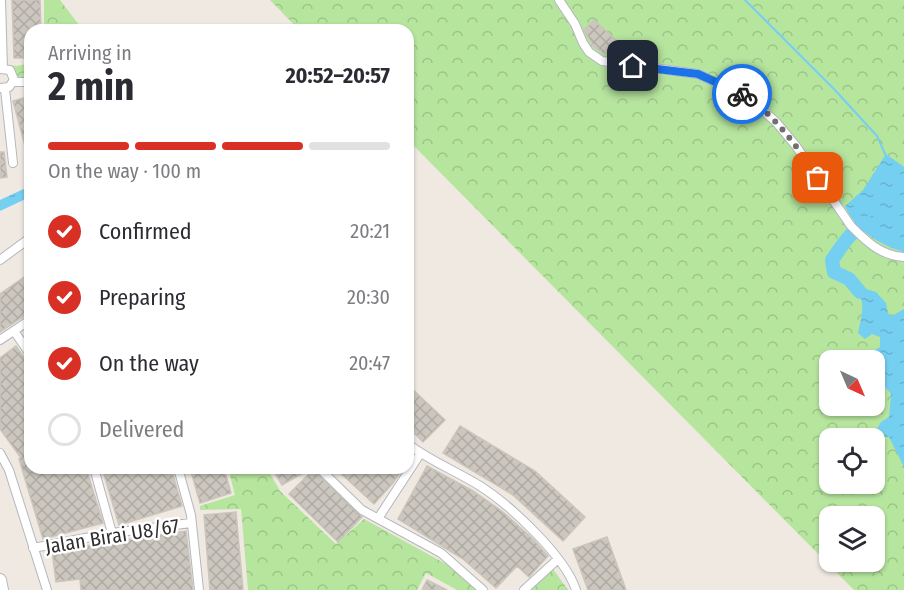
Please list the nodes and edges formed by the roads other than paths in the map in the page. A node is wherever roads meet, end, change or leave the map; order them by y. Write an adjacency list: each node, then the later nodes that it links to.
1 (1, 0): 3 (street)
2 (559, 0): 9 (street)
3 (1, 69): 4 (street)
4 (13, 82): 5 (street); 6 (street)
5 (24, 82)
6 (3, 89): 7 (street)
7 (13, 163)
8 (24, 242): 10 (street)
9 (904, 257)
10 (0, 260)
11 (24, 324): 12 (street)
12 (14, 331): 13 (street); 14 (street)
13 (0, 340)
14 (24, 345)
15 (414, 449): 17 (street)
16 (0, 453): 26 (street)
17 (420, 454): 18 (street); 27 (street)
18 (414, 463)
19 (96, 474): 25 (street)
20 (179, 474): 24 (street)
21 (325, 474): 23 (street)
22 (407, 474): 23 (street)
23 (379, 517): 32 (street)
24 (191, 524): 25 (street, Jalan Birai U8/67); 31 (street)
25 (112, 534): 26 (street, Jalan Birai U8/67)
26 (33, 548): 30 (street)
27 (558, 559): 33 (street); 34 (street)
28 (0, 580): 29 (main road)
29 (2, 590)
30 (47, 590)
31 (199, 590)
32 (483, 590)
33 (524, 590)
34 (576, 590)

